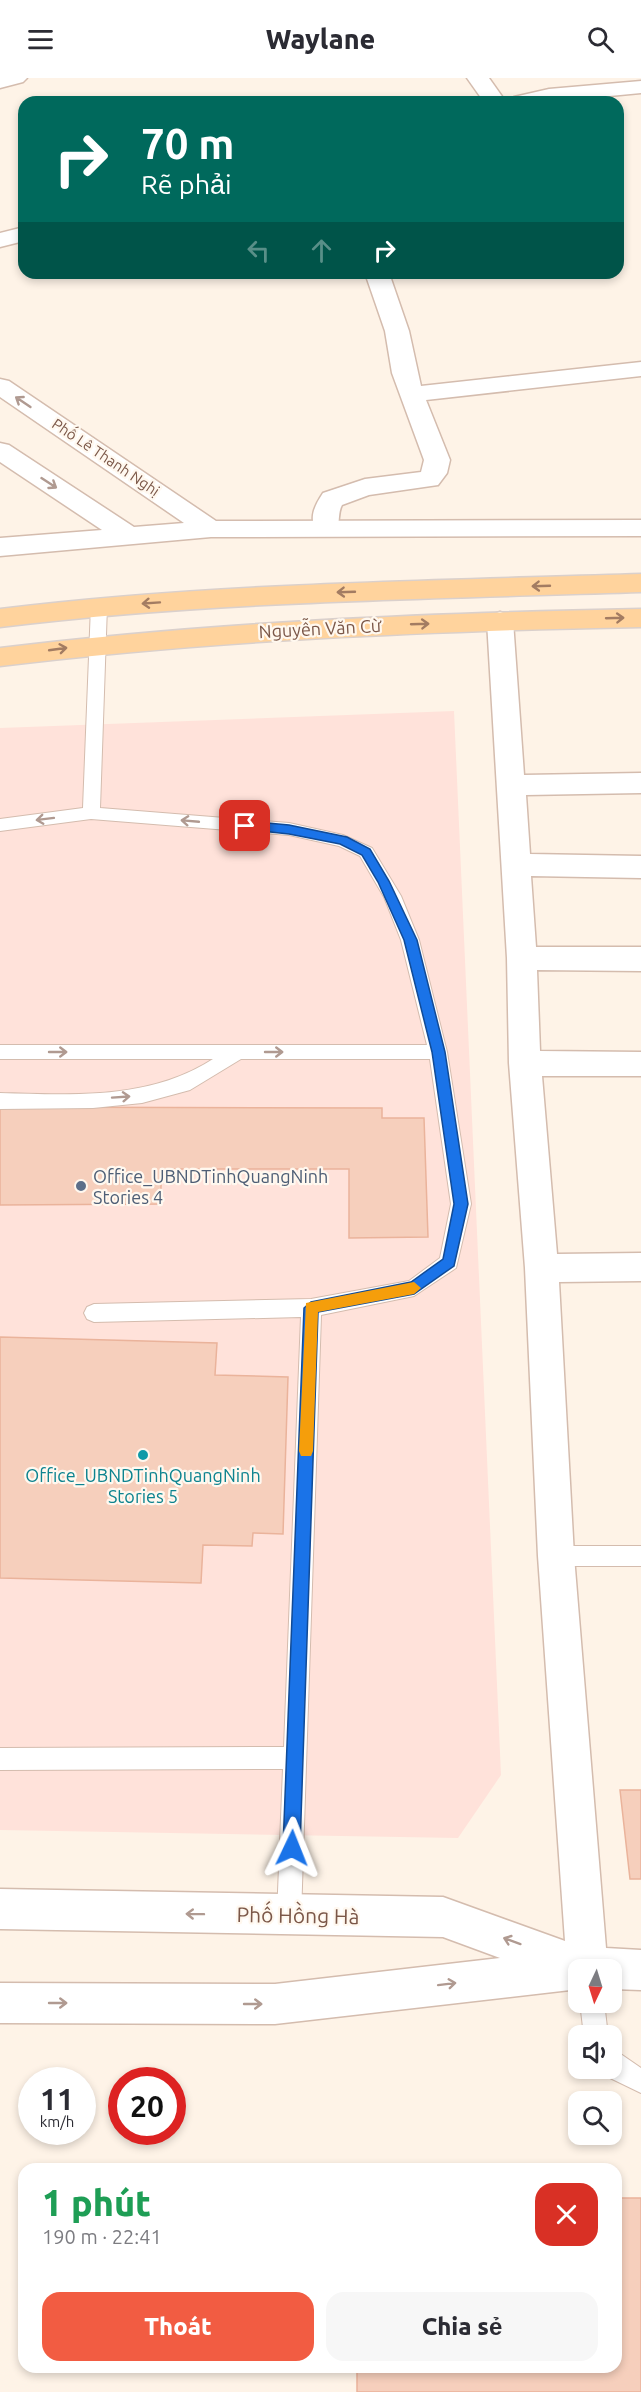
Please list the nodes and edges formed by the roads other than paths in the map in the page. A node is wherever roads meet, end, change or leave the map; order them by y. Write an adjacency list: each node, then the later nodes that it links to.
1 (16, 78): 3 (street)
2 (478, 78): 5 (street)
3 (0, 82)
4 (641, 87): 6 (street)
5 (491, 96)
6 (545, 96)
7 (18, 236): 8 (street)
8 (0, 240)
9 (379, 279): 12 (street)
10 (641, 369): 12 (street)
11 (0, 386): 16 (street, Phố Lê Thanh Nghị, one-way to 11)
12 (414, 394): 14 (street)
13 (0, 451): 17 (street, one-way to 17)
14 (326, 526): 15 (street); 16 (street)
15 (641, 528)
16 (211, 529): 17 (street)
17 (128, 535): 18 (street)
18 (0, 547)
19 (641, 583): 20 (main road, Nguyễn Văn Cừ, one-way to 20)
20 (99, 606): 21 (main road, Nguyễn Văn Cừ); 24 (lane)
21 (0, 618)
22 (641, 618): 23 (main road, Nguyễn Văn Cừ, one-way to 22)
23 (500, 621): 24 (main road, Nguyễn Văn Cừ, one-way to 23); 27 (street)
24 (99, 644): 25 (main road, Nguyễn Văn Cừ, one-way to 24); 28 (lane)
25 (0, 657)
26 (641, 783): 27 (street)
27 (510, 785): 30 (street)
28 (91, 813): 29 (lane, one-way to 29); 36 (lane, one-way to 28)
29 (0, 825)
30 (516, 865): 31 (street); 32 (street)
31 (641, 867)
32 (522, 958): 33 (street); 37 (street)
33 (641, 959)
34 (0, 1052): 35 (lane, one-way to 35)
35 (238, 1052): 36 (lane, one-way to 36); 39 (lane, one-way to 35)
36 (438, 1052): 42 (lane)
37 (525, 1062): 38 (street); 41 (street)
38 (641, 1064)
39 (0, 1101)
40 (641, 1267): 41 (street)
41 (542, 1268): 44 (street)
42 (311, 1308): 43 (lane); 46 (lane)
43 (94, 1312)
44 (556, 1556): 45 (lane); 50 (street)
45 (641, 1556)
46 (295, 1758): 47 (lane); 49 (lane)
47 (0, 1759)
48 (0, 1909): 49 (street, Phố Hồng Hà, one-way to 48)
49 (289, 1916): 52 (street, Phố Hồng Hà, one-way to 49)
50 (586, 1959)
51 (641, 1970): 53 (street, Phố Hồng Hà)
52 (568, 1971)
53 (622, 1974)
54 (568, 1982): 55 (street, Phố Hồng Hà, one-way to 54)
55 (0, 2003)
56 (622, 2071): 57 (lane)
57 (641, 2081)

